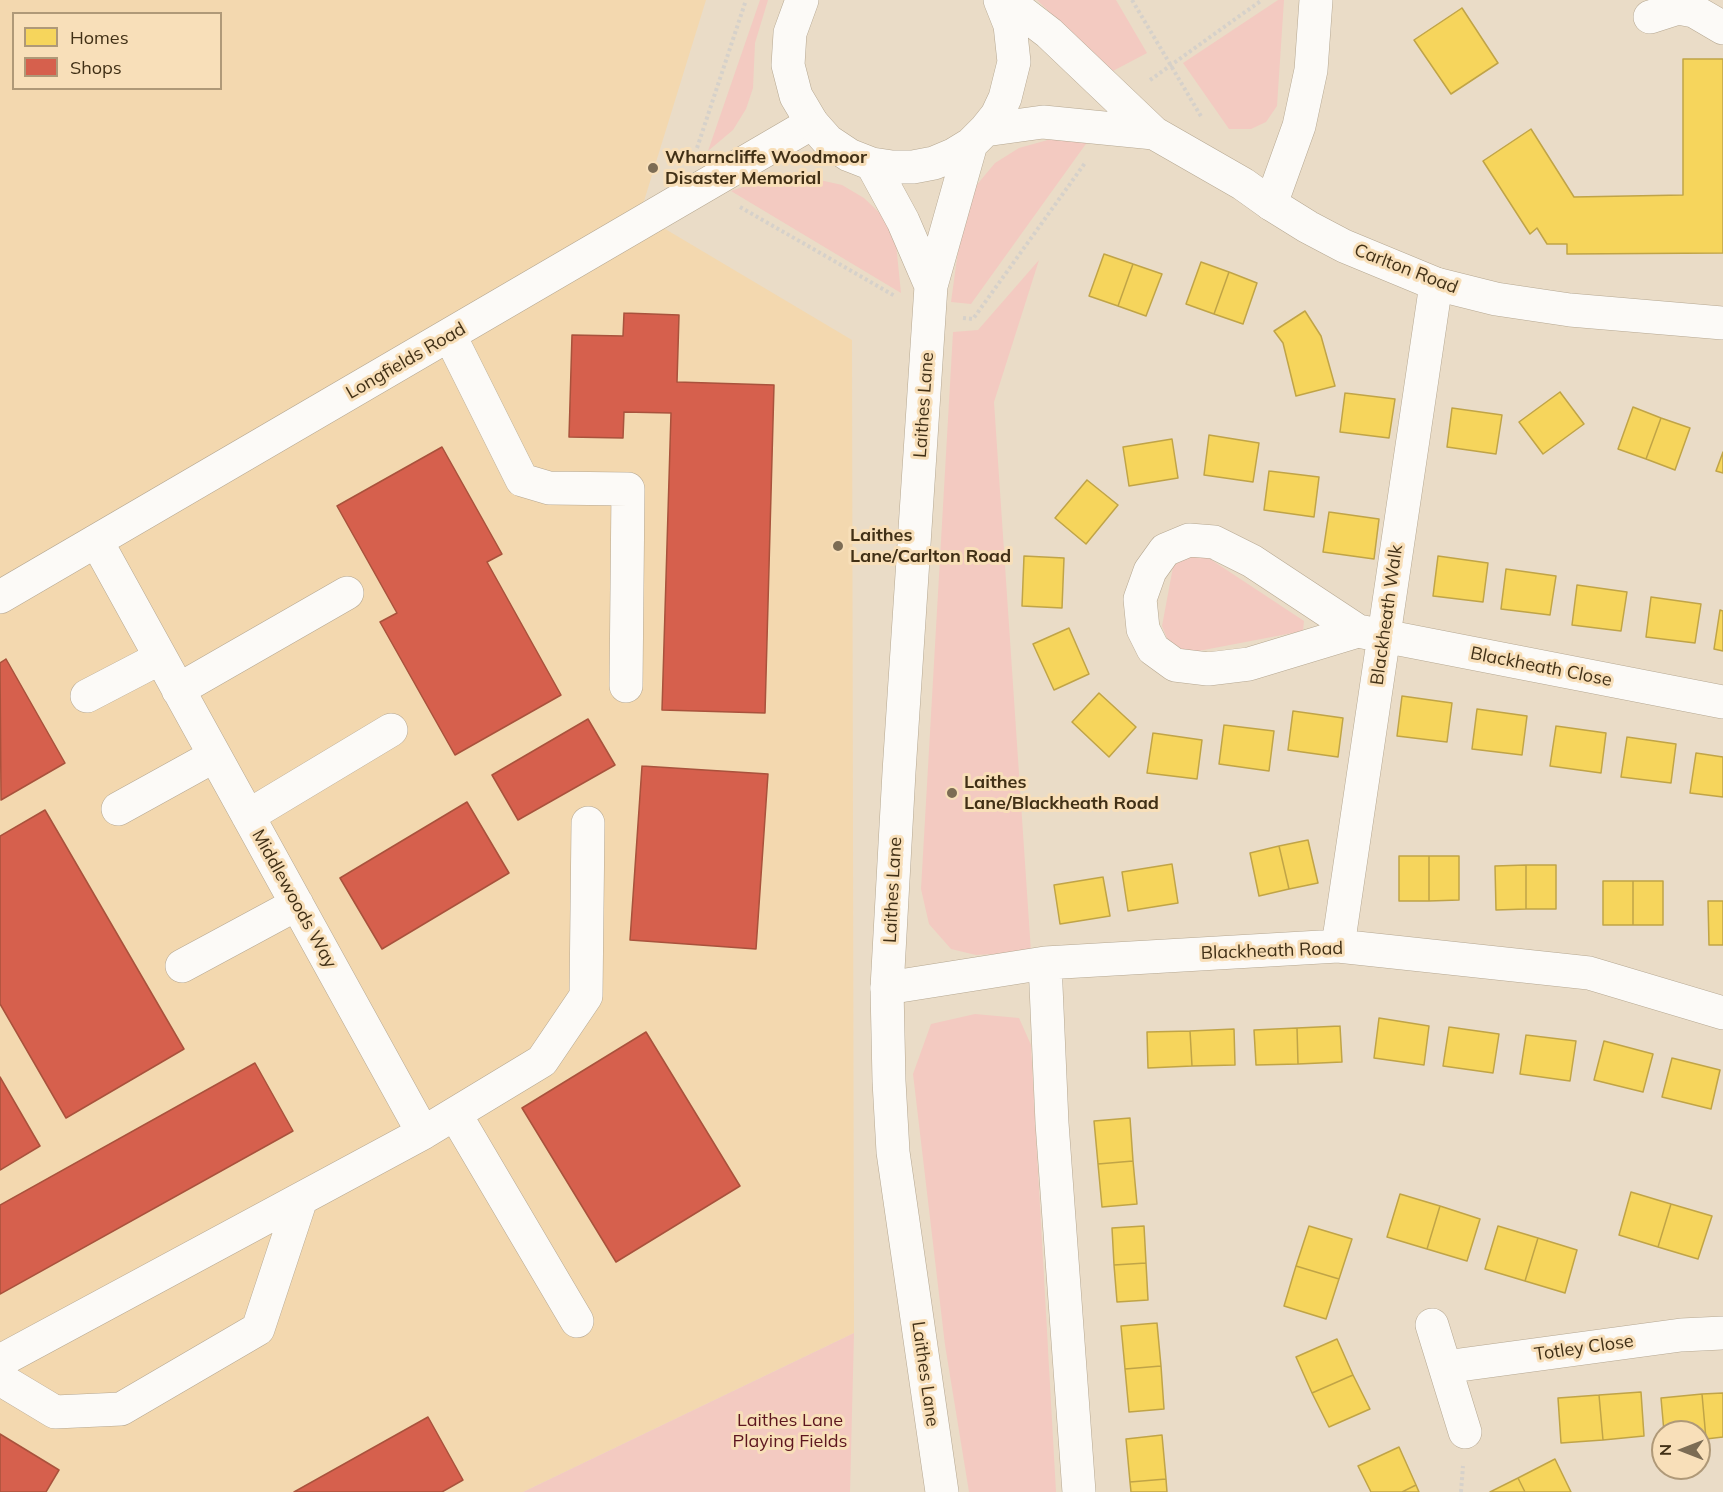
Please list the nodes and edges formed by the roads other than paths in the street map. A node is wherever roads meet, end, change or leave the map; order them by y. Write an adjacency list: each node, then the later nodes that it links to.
1 (802, 0): 7 (street)
2 (1000, 0): 9 (street)
3 (1006, 0): 8 (street, Carlton Road)
4 (1316, 0): 11 (street)
5 (1650, 17): 6 (street)
6 (1723, 28)
7 (812, 123): 10 (street); 15 (street, Longfields Road)
8 (1154, 133): 9 (street, Carlton Road); 11 (street, Carlton Road)
9 (978, 137): 10 (street); 13 (street, Laithes Lane)
10 (872, 164): 13 (street, Laithes Lane)
11 (1271, 204): 12 (street, Carlton Road)
12 (1436, 284): 14 (street, Carlton Road); 19 (street, Blackheath Walk)
13 (931, 286): 34 (street, Laithes Lane)
14 (1723, 323)
15 (450, 336): 16 (street, Longfields Road); 21 (street)
16 (96, 542): 18 (street, Longfields Road); 20 (street, Middlewoods Way)
17 (347, 593): 22 (street)
18 (0, 597)
19 (1371, 634): 19 (street, Blackheath Close); 24 (street, Blackheath Close); 31 (street, Blackheath Walk)
20 (160, 658): 22 (street, Middlewoods Way); 23 (street)
21 (626, 686)
22 (178, 690): 26 (street, Middlewoods Way)
23 (87, 696)
24 (1723, 702)
25 (391, 730): 28 (street)
26 (214, 756): 27 (street); 28 (street, Middlewoods Way)
27 (118, 809)
28 (248, 816): 30 (street, Middlewoods Way)
29 (588, 823): 36 (street)
30 (297, 904): 33 (street); 37 (street, Middlewoods Way)
31 (1338, 946): 32 (street, Blackheath Road); 35 (street, Blackheath Road)
32 (1045, 963): 34 (street, Blackheath Road); 47 (street)
33 (182, 966)
34 (887, 988): 46 (street, Laithes Lane)
35 (1723, 1013)
36 (455, 1114): 37 (street); 39 (street)
37 (423, 1133): 38 (street)
38 (301, 1199): 42 (street); 44 (street)
39 (577, 1321)
40 (1432, 1325): 43 (street)
41 (1723, 1333): 43 (street, Totley Close)
42 (0, 1360)
43 (1445, 1367): 45 (street)
44 (0, 1379)
45 (1465, 1432)
46 (942, 1492)
47 (1079, 1492)

